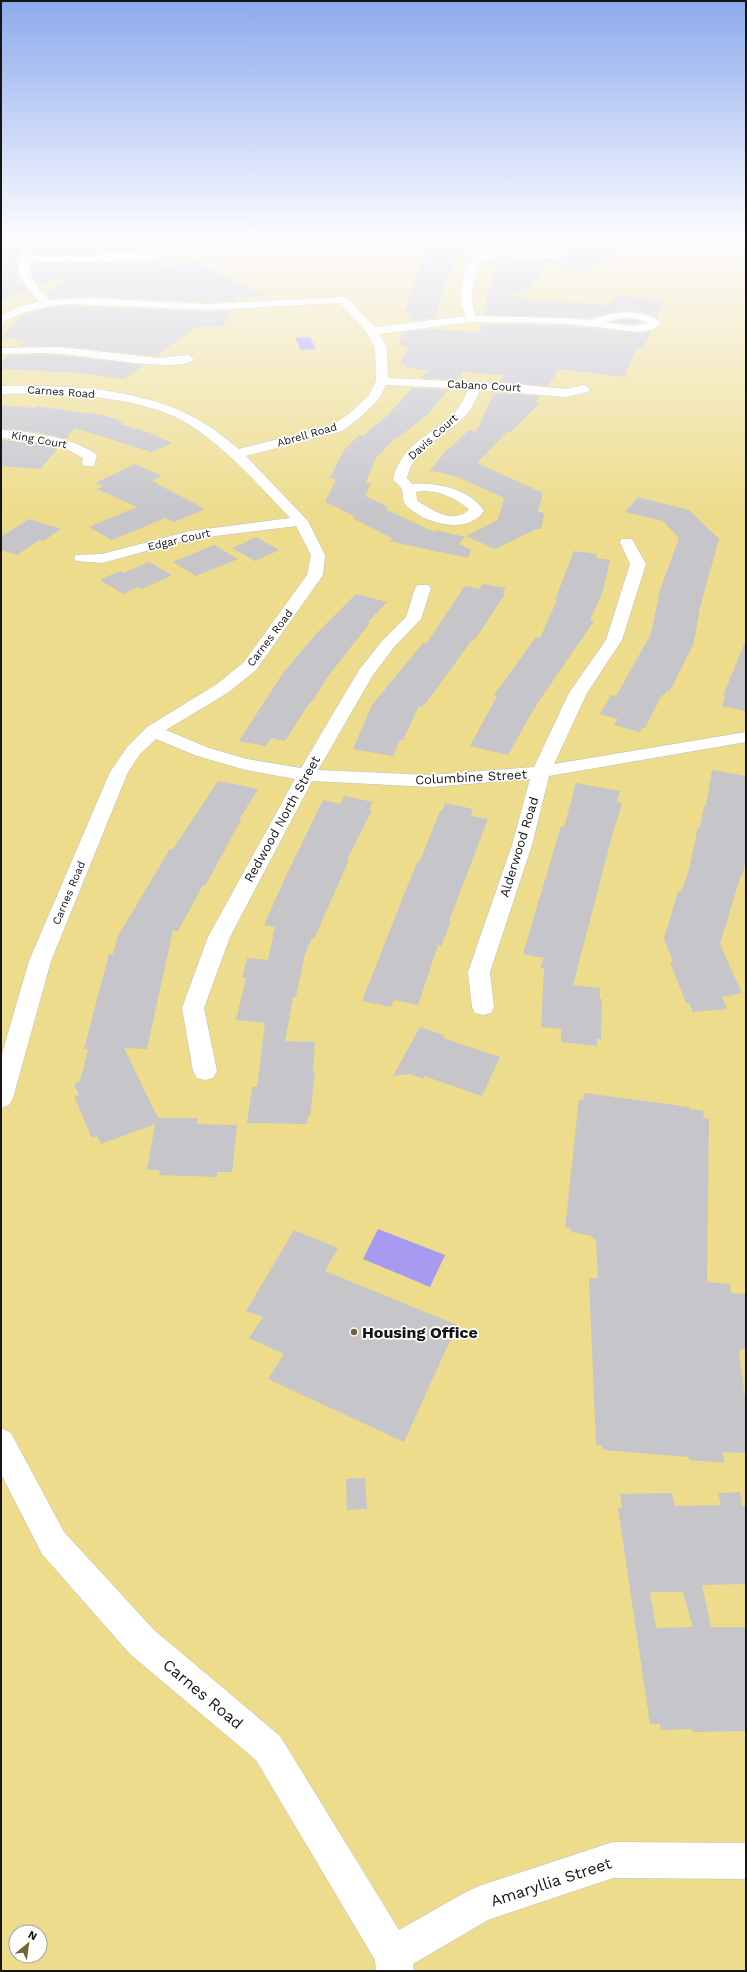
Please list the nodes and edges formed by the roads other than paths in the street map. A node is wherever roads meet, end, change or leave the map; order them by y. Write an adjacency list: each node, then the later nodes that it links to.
1 (372, 331): 4 (street)
2 (1, 351): 3 (street)
3 (188, 359)
4 (382, 381): 5 (street, Cabano Court); 9 (street, Abrell Road)
5 (476, 386): 6 (street, Cabano Court); 11 (street, Davis Court)
6 (584, 389)
7 (1, 390): 9 (street, Carnes Road)
8 (1, 434): 10 (street, King Court)
9 (237, 454): 12 (street, Carnes Road)
10 (89, 463)
11 (409, 488)
12 (301, 521): 14 (street, Edgar Court); 16 (street, Carnes Road)
13 (627, 542): 18 (street, Alderwood Road)
14 (81, 558)
15 (423, 588): 19 (street, Redwood North Street)
16 (153, 731): 19 (street, Columbine Street); 22 (street, Carnes Road)
17 (746, 737): 18 (street, Columbine Street)
18 (541, 772): 19 (street, Columbine Street); 20 (street, Alderwood Road)
19 (306, 775): 21 (street, Redwood North Street)
20 (483, 1007)
21 (205, 1071)
22 (1, 1098)
23 (1, 1443): 25 (street, Carnes Road)
24 (746, 1861): 25 (street, Amaryllia Street)
25 (394, 1963)

